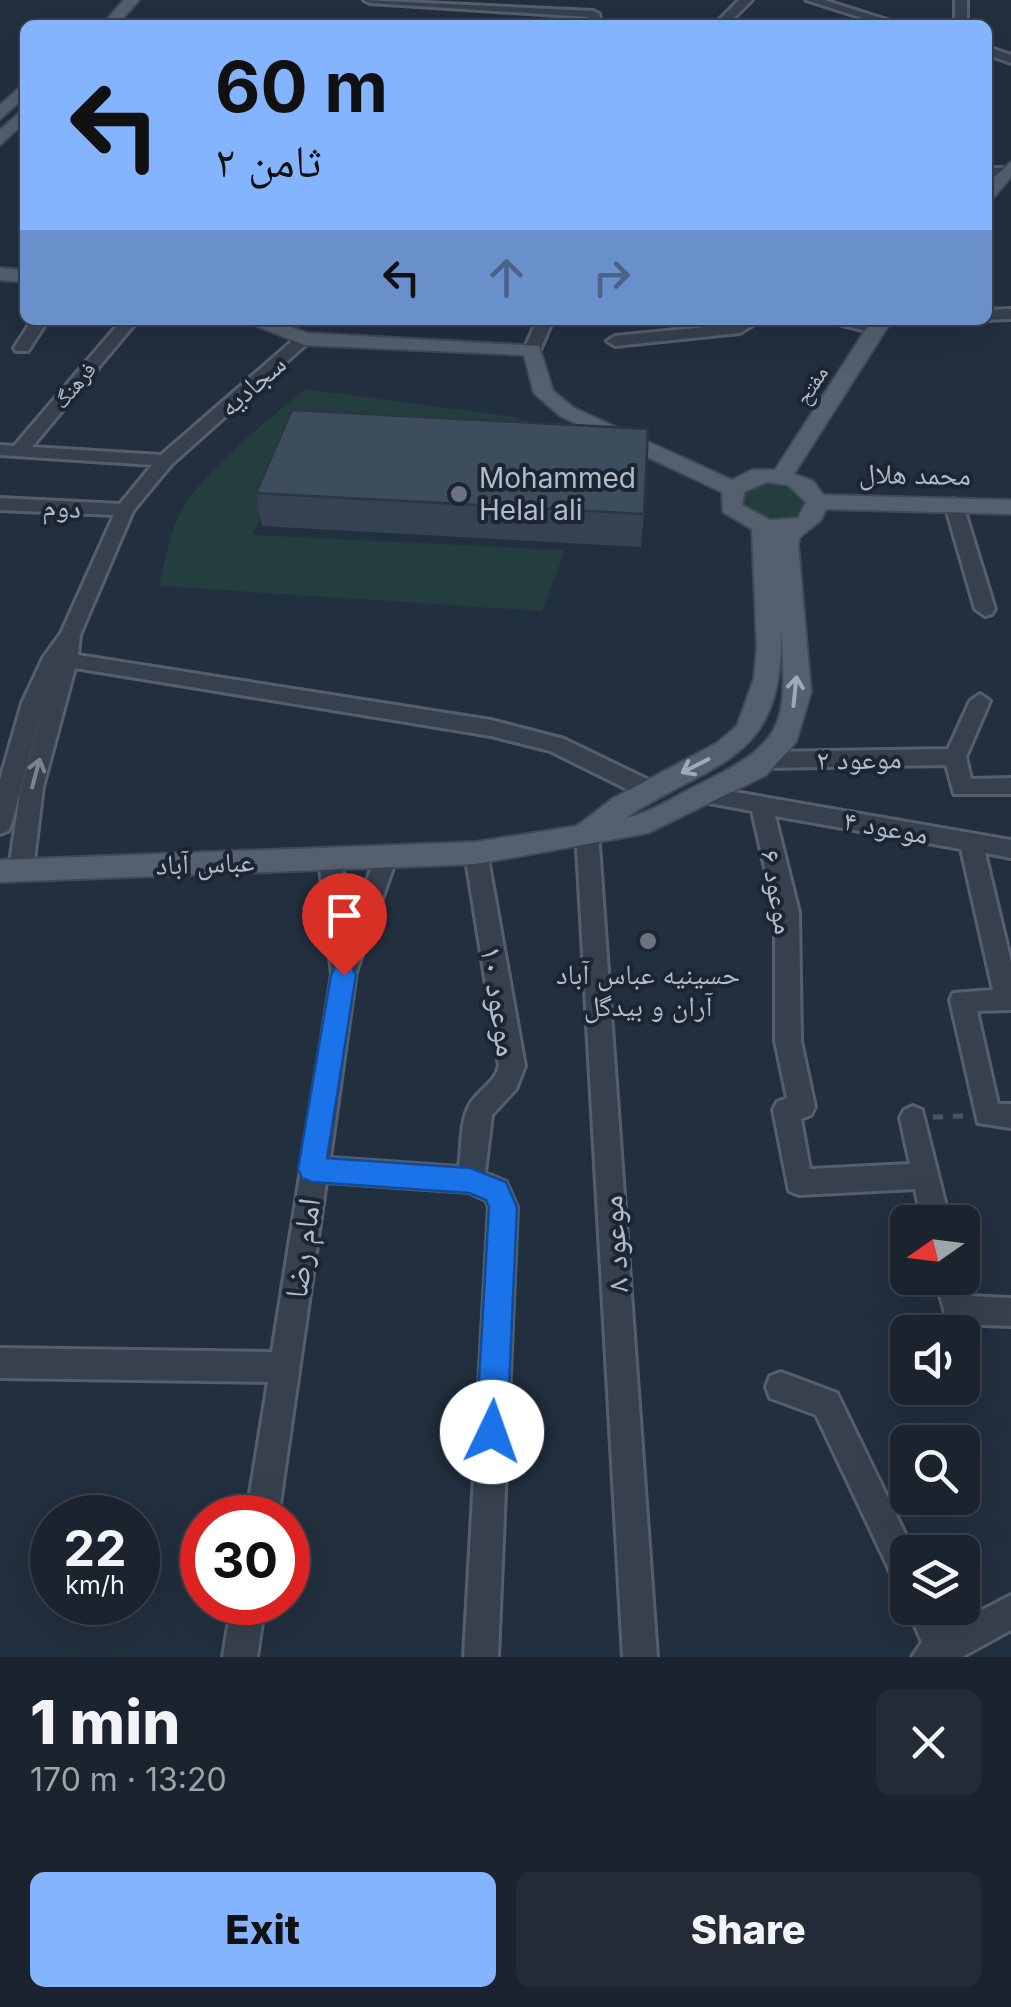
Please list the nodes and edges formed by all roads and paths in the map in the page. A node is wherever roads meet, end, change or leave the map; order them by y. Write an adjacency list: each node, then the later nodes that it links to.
1 (132, 0): 9 (main road)
2 (370, 0): 8 (street)
3 (746, 0): 11 (street)
4 (812, 0): 7 (street)
5 (463, 2): 6 (street); 8 (street)
6 (544, 4): 10 (street)
7 (847, 6): 12 (street)
8 (410, 8)
9 (113, 20)
10 (594, 20)
11 (725, 20)
12 (884, 20)
13 (20, 93): 14 (main road)
14 (0, 114)
15 (37, 325): 23 (street)
16 (125, 325): 25 (street, فرهنگ)
17 (266, 325): 21 (main road)
18 (543, 325): 24 (street)
19 (745, 325): 22 (street)
20 (879, 325): 27 (main road, مفتح)
21 (304, 339): 24 (main road, سجادیه); 26 (street, سجادیه)
22 (614, 341)
23 (22, 348)
24 (532, 350): 28 (main road)
25 (10, 451): 26 (street)
26 (165, 461): 32 (street, سجادیه)
27 (782, 476): 28 (main road); 33 (main road)
28 (733, 489): 34 (main road)
29 (954, 505): 30 (main road, محمد هلال); 33 (main road, محمد هلال); 35 (street)
30 (1011, 507)
31 (2, 509): 32 (street, دوم)
32 (125, 510): 36 (street, سجادیه)
33 (810, 513): 34 (main road, محمد هلال); 40 (main road, عباس آباد, one-way to 33)
34 (763, 527): 42 (main road, عباس آباد, one-way to 42)
35 (985, 609)
36 (70, 635): 37 (street, سجادیه); 45 (street)
37 (67, 660): 42 (street); 52 (street, سجادیه, one-way to 37)
38 (980, 701): 39 (street)
39 (955, 758): 40 (street, موعود ۲); 41 (street)
40 (764, 760): 43 (main road, عباس آباد)
41 (1011, 786)
42 (648, 790): 46 (main road, عباس آباد)
43 (706, 794): 44 (street, موعود ۴); 46 (main road, عباس آباد)
44 (760, 804): 47 (street, موعود ۴); 57 (street, موعود ۶)
45 (0, 825)
46 (587, 832): 49 (main road, عباس آباد); 73 (street, موعود ۸)
47 (971, 842): 48 (street, موعود ۴); 54 (street)
48 (1011, 848)
49 (476, 854): 50 (main road, عباس آباد); 58 (street, موعود ۱۰)
50 (386, 857): 51 (main road, عباس آباد); 53 (street)
51 (330, 859): 52 (main road, عباس آباد); 53 (street, امام رضا)
52 (10, 870)
53 (344, 975): 56 (street, امام رضا)
54 (999, 1116): 55 (path)
55 (913, 1118): 57 (street)
56 (312, 1169): 58 (street); 63 (street, امام رضا)
57 (925, 1176): 59 (street)
58 (470, 1180): 72 (street)
59 (932, 1205)
60 (953, 1295): 61 (street)
61 (1011, 1312)
62 (0, 1363): 63 (street)
63 (286, 1367): 65 (street, امام رضا)
64 (781, 1388): 66 (street)
65 (266, 1495)
66 (890, 1537)
67 (1011, 1612): 70 (street)
68 (245, 1625): 71 (street)
69 (928, 1625): 70 (street)
70 (936, 1653)
71 (240, 1657)
72 (480, 1657)
73 (640, 1657)

